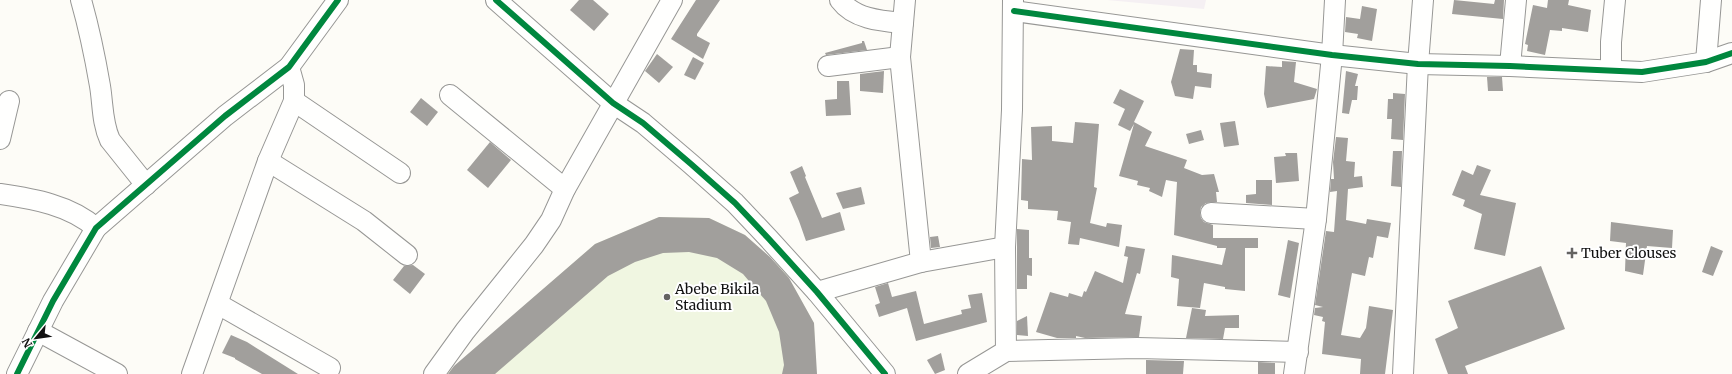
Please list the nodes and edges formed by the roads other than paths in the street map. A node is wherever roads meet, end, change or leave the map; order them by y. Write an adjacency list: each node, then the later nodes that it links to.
1 (81, 0): 30 (street)
2 (338, 0): 21 (street)
3 (496, 0): 26 (street)
4 (840, 0): 13 (street)
5 (905, 0): 13 (street)
6 (1335, 0): 14 (street)
7 (1423, 0): 18 (street)
8 (1516, 0): 20 (street)
9 (1615, 0): 22 (street)
10 (1711, 0): 17 (street)
11 (665, 2): 26 (street)
12 (1013, 5): 14 (street); 36 (street)
13 (903, 23): 16 (street)
14 (1332, 55): 18 (street); 34 (street)
15 (1731, 55): 17 (street)
16 (900, 57): 19 (street); 38 (street)
17 (1706, 62): 22 (street)
18 (1418, 64): 20 (street); 52 (street)
19 (828, 66)
20 (1510, 66): 22 (street)
21 (290, 67): 25 (street); 30 (street)
22 (1611, 70)
23 (450, 95): 31 (street)
24 (9, 101): 27 (street)
25 (294, 101): 28 (street); 29 (street)
26 (613, 103): 31 (street); 39 (street)
27 (0, 140)
28 (268, 161): 37 (street); 40 (street)
29 (400, 173)
30 (146, 185): 35 (street)
31 (565, 189): 48 (street)
32 (0, 194): 35 (street)
33 (1211, 213): 34 (street)
34 (1316, 219): 43 (street)
35 (96, 228): 41 (street)
36 (1005, 247): 38 (street); 42 (street)
37 (407, 255)
38 (921, 262): 39 (street)
39 (817, 292): 49 (street)
40 (218, 304): 44 (street); 47 (street)
41 (38, 331): 45 (street); 46 (street)
42 (1006, 350): 43 (street); 50 (street)
43 (1298, 352): 51 (street)
44 (330, 368)
45 (17, 374)
46 (117, 374)
47 (192, 374)
48 (434, 374)
49 (885, 374)
50 (968, 374)
51 (1294, 374)
52 (1403, 374)

